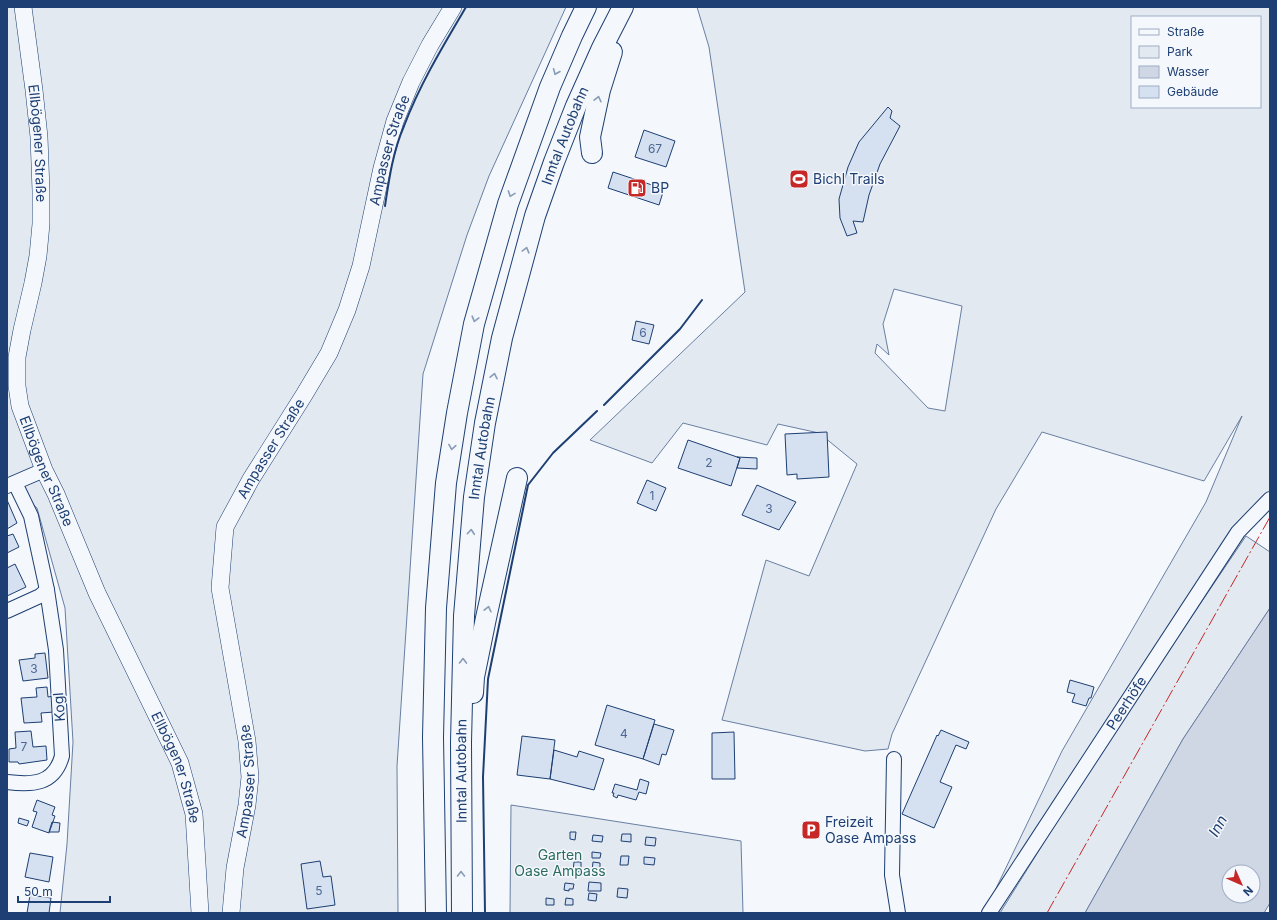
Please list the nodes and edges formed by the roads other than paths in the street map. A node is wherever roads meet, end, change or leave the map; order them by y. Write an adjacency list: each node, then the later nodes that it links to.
1 (23, 7): 6 (main road, Ellbögener Straße)
2 (453, 7): 16 (main road, Ampasser Straße)
3 (586, 7): 17 (highway, Inntal Autobahn, one-way to 17)
4 (620, 12): 5 (highway, one-way to 4); 12 (highway, Inntal Autobahn, one-way to 4)
5 (592, 154)
6 (44, 470): 8 (street); 15 (main road, Ellbögener Straße)
7 (517, 478): 12 (highway, one-way to 7)
8 (11, 485): 10 (street, Kogl)
9 (1270, 499): 20 (street, Peerhöfe)
10 (47, 590): 11 (street); 14 (street, Kogl)
11 (7, 611)
12 (461, 742): 18 (highway, Inntal Autobahn, one-way to 12)
13 (894, 759): 19 (street)
14 (7, 782)
15 (200, 913)
16 (231, 913)
17 (436, 913)
18 (462, 913)
19 (898, 913)
20 (989, 913)

